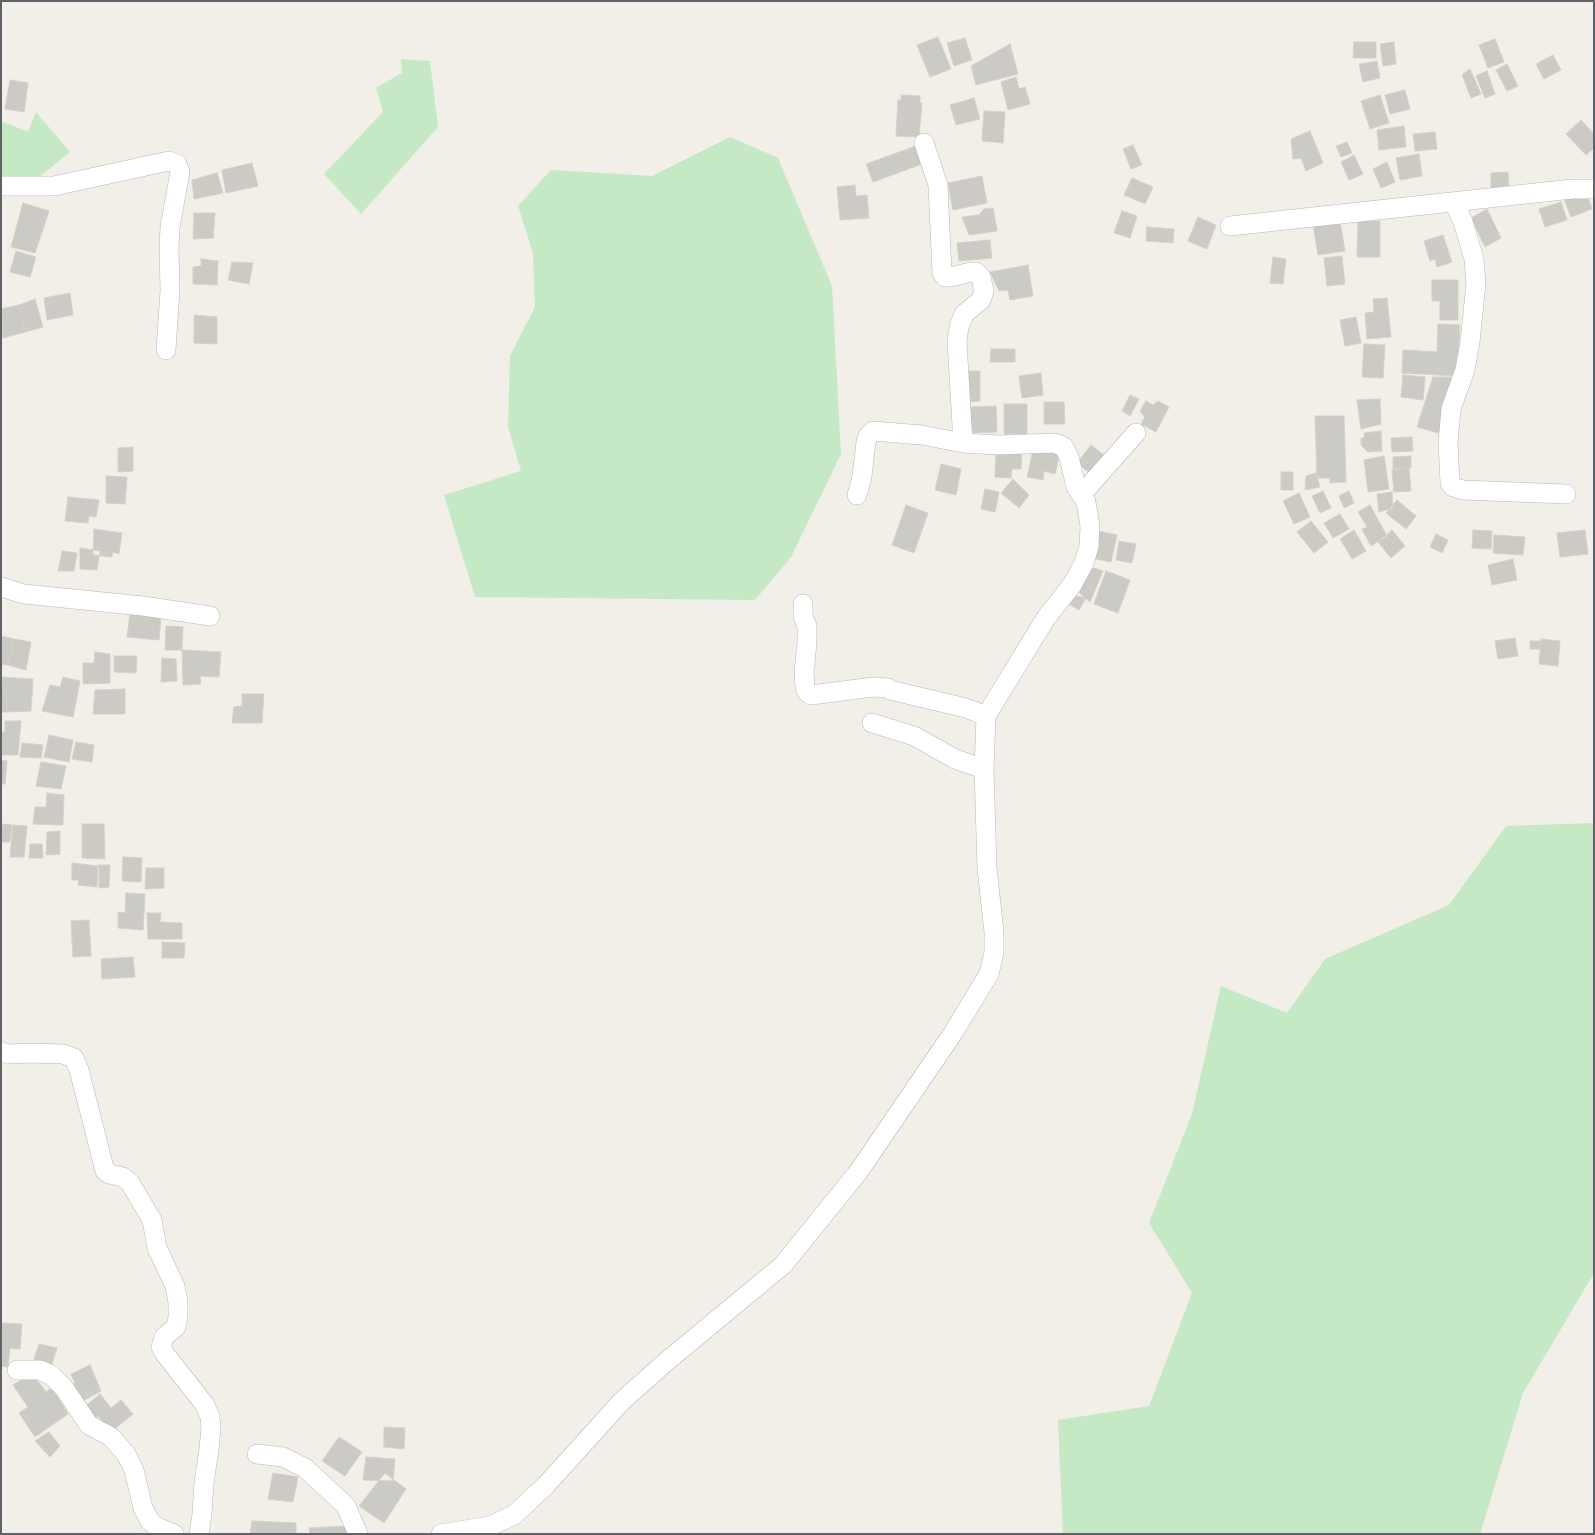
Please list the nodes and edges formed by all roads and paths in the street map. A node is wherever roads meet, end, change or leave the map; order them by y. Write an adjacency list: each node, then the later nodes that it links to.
1 (924, 143): 8 (street)
2 (1, 186): 6 (street)
3 (1594, 189): 4 (street)
4 (1454, 202): 5 (street); 9 (street)
5 (1230, 226)
6 (166, 350)
7 (1136, 433): 11 (street)
8 (963, 443): 10 (street); 11 (street)
9 (1566, 494)
10 (857, 495)
11 (1081, 495): 15 (street)
12 (1, 587): 14 (street)
13 (803, 604): 15 (street)
14 (210, 616)
15 (986, 716): 17 (street)
16 (872, 723): 17 (street)
17 (984, 769): 21 (street)
18 (1, 1052): 23 (street)
19 (17, 1370): 22 (street)
20 (257, 1454): 24 (street)
21 (481, 1530): 25 (street)
22 (174, 1534)
23 (199, 1534)
24 (358, 1534)
25 (441, 1534)

